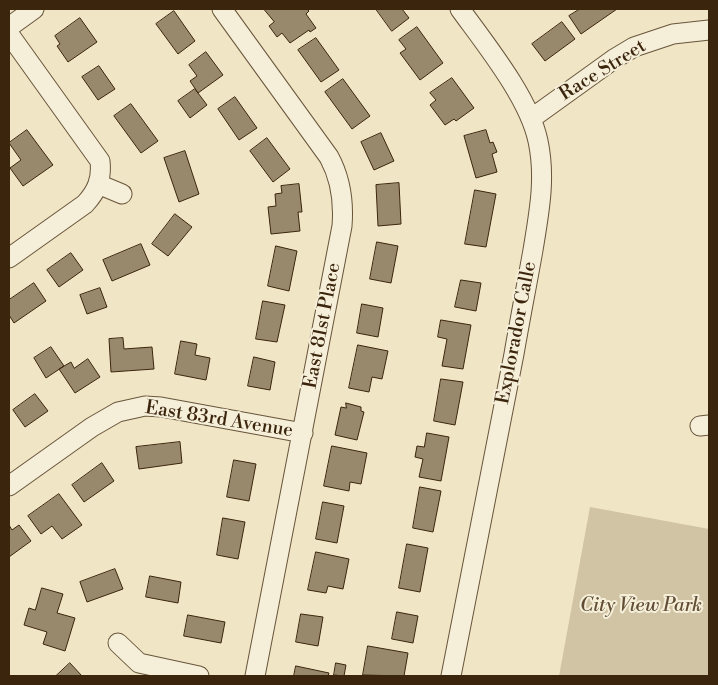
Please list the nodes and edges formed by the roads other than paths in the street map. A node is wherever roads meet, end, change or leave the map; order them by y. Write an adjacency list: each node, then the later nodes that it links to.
1 (34, 9): 4 (street)
2 (222, 9): 11 (street, East 81st Place)
3 (460, 9): 7 (street, Explorador Calle)
4 (9, 27)
5 (709, 30): 7 (street, Race Street)
6 (9, 34): 8 (street)
7 (532, 118): 16 (street, Explorador Calle)
8 (98, 184): 9 (street); 10 (street)
9 (122, 194)
10 (9, 258)
11 (303, 434): 12 (street, East 83rd Avenue); 15 (street, East 81st Place)
12 (9, 486)
13 (118, 643): 14 (street)
14 (199, 676)
15 (254, 676)
16 (450, 676)

